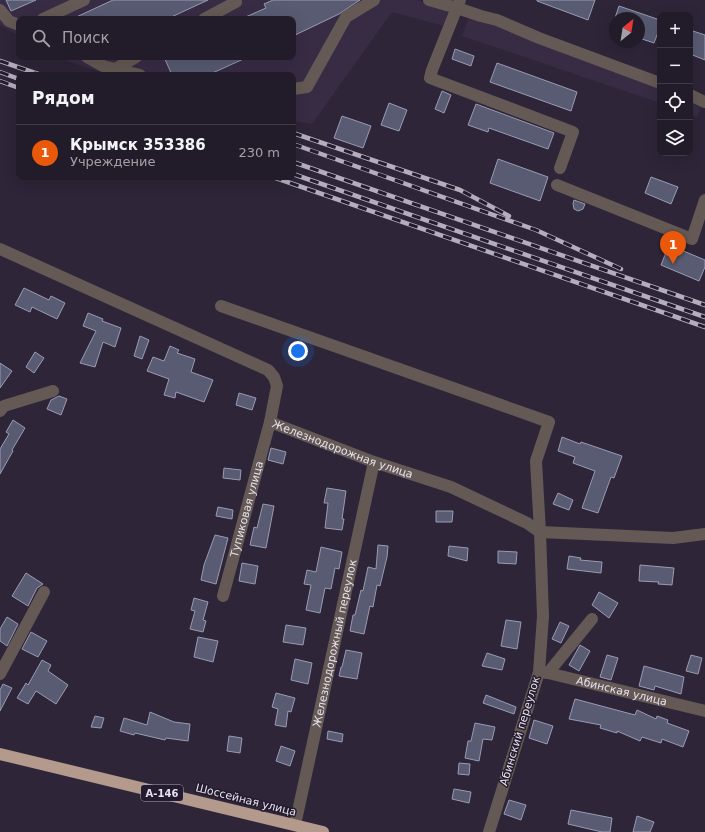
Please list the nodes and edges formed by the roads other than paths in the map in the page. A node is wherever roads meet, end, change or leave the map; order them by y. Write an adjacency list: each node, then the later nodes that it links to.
1 (84, 0): 7 (street)
2 (374, 0): 15 (street)
3 (429, 0): 5 (street)
4 (236, 2): 8 (street)
5 (459, 4): 14 (street); 18 (street)
6 (0, 10): 9 (street)
7 (49, 16)
8 (210, 16)
9 (16, 24)
10 (92, 60): 12 (street)
11 (131, 60): 12 (street)
12 (117, 68): 13 (street)
13 (130, 72)
14 (657, 82)
15 (296, 89)
16 (693, 97): 17 (street)
17 (705, 102)
18 (560, 168)
19 (557, 184): 20 (street)
20 (705, 200)
21 (0, 249): 25 (street, Железнодорожная улица)
22 (220, 306): 27 (street, Абинский переулок)
23 (53, 390): 24 (street)
24 (0, 411)
25 (270, 422): 26 (street, Железнодорожная улица); 30 (street, Тупиковая улица)
26 (374, 462): 27 (street, Железнодорожная улица); 36 (street, Железнодорожный переулок)
27 (540, 532): 28 (street); 32 (street, Абинский переулок)
28 (705, 534)
29 (44, 592): 33 (street)
30 (223, 596)
31 (592, 619): 32 (street)
32 (544, 672): 34 (street, Абинская улица); 38 (street, Абинский переулок)
33 (0, 674)
34 (705, 711)
35 (0, 754): 36 (highway, Шоссейная улица / А-146)
36 (295, 825): 37 (highway, Шоссейная улица / А-146)
37 (323, 832)
38 (488, 832)

